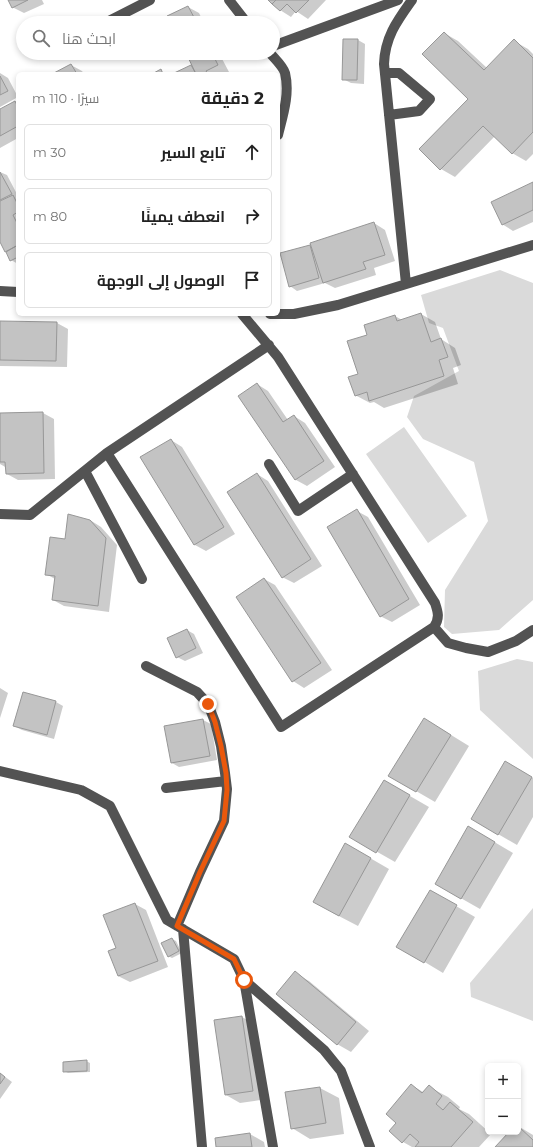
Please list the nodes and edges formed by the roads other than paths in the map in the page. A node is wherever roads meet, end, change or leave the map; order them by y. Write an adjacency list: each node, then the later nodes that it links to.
1 (150, 0): 5 (street)
2 (229, 0): 6 (street)
3 (398, 0): 7 (street)
4 (412, 0): 9 (street)
5 (119, 16)
6 (242, 16)
7 (280, 43)
8 (275, 60): 11 (street)
9 (385, 73): 10 (street); 10 (street)
10 (389, 115): 13 (street)
11 (280, 126)
12 (533, 245): 13 (street)
13 (406, 284): 16 (street)
14 (0, 291): 15 (street)
15 (16, 292)
16 (280, 314)
17 (244, 316): 18 (street)
18 (269, 345): 19 (street); 22 (street)
19 (107, 453): 21 (street); 25 (street)
20 (269, 464): 22 (street)
21 (85, 471): 23 (street); 24 (street)
22 (353, 474): 25 (street)
23 (0, 514)
24 (142, 579)
25 (434, 627): 26 (street)
26 (533, 630)
27 (146, 666): 29 (street)
28 (0, 772): 31 (street)
29 (226, 781): 30 (street); 31 (street)
30 (166, 788)
31 (180, 928): 32 (street); 33 (street)
32 (244, 980): 34 (street); 35 (street)
33 (202, 1147)
34 (273, 1147)
35 (370, 1147)

